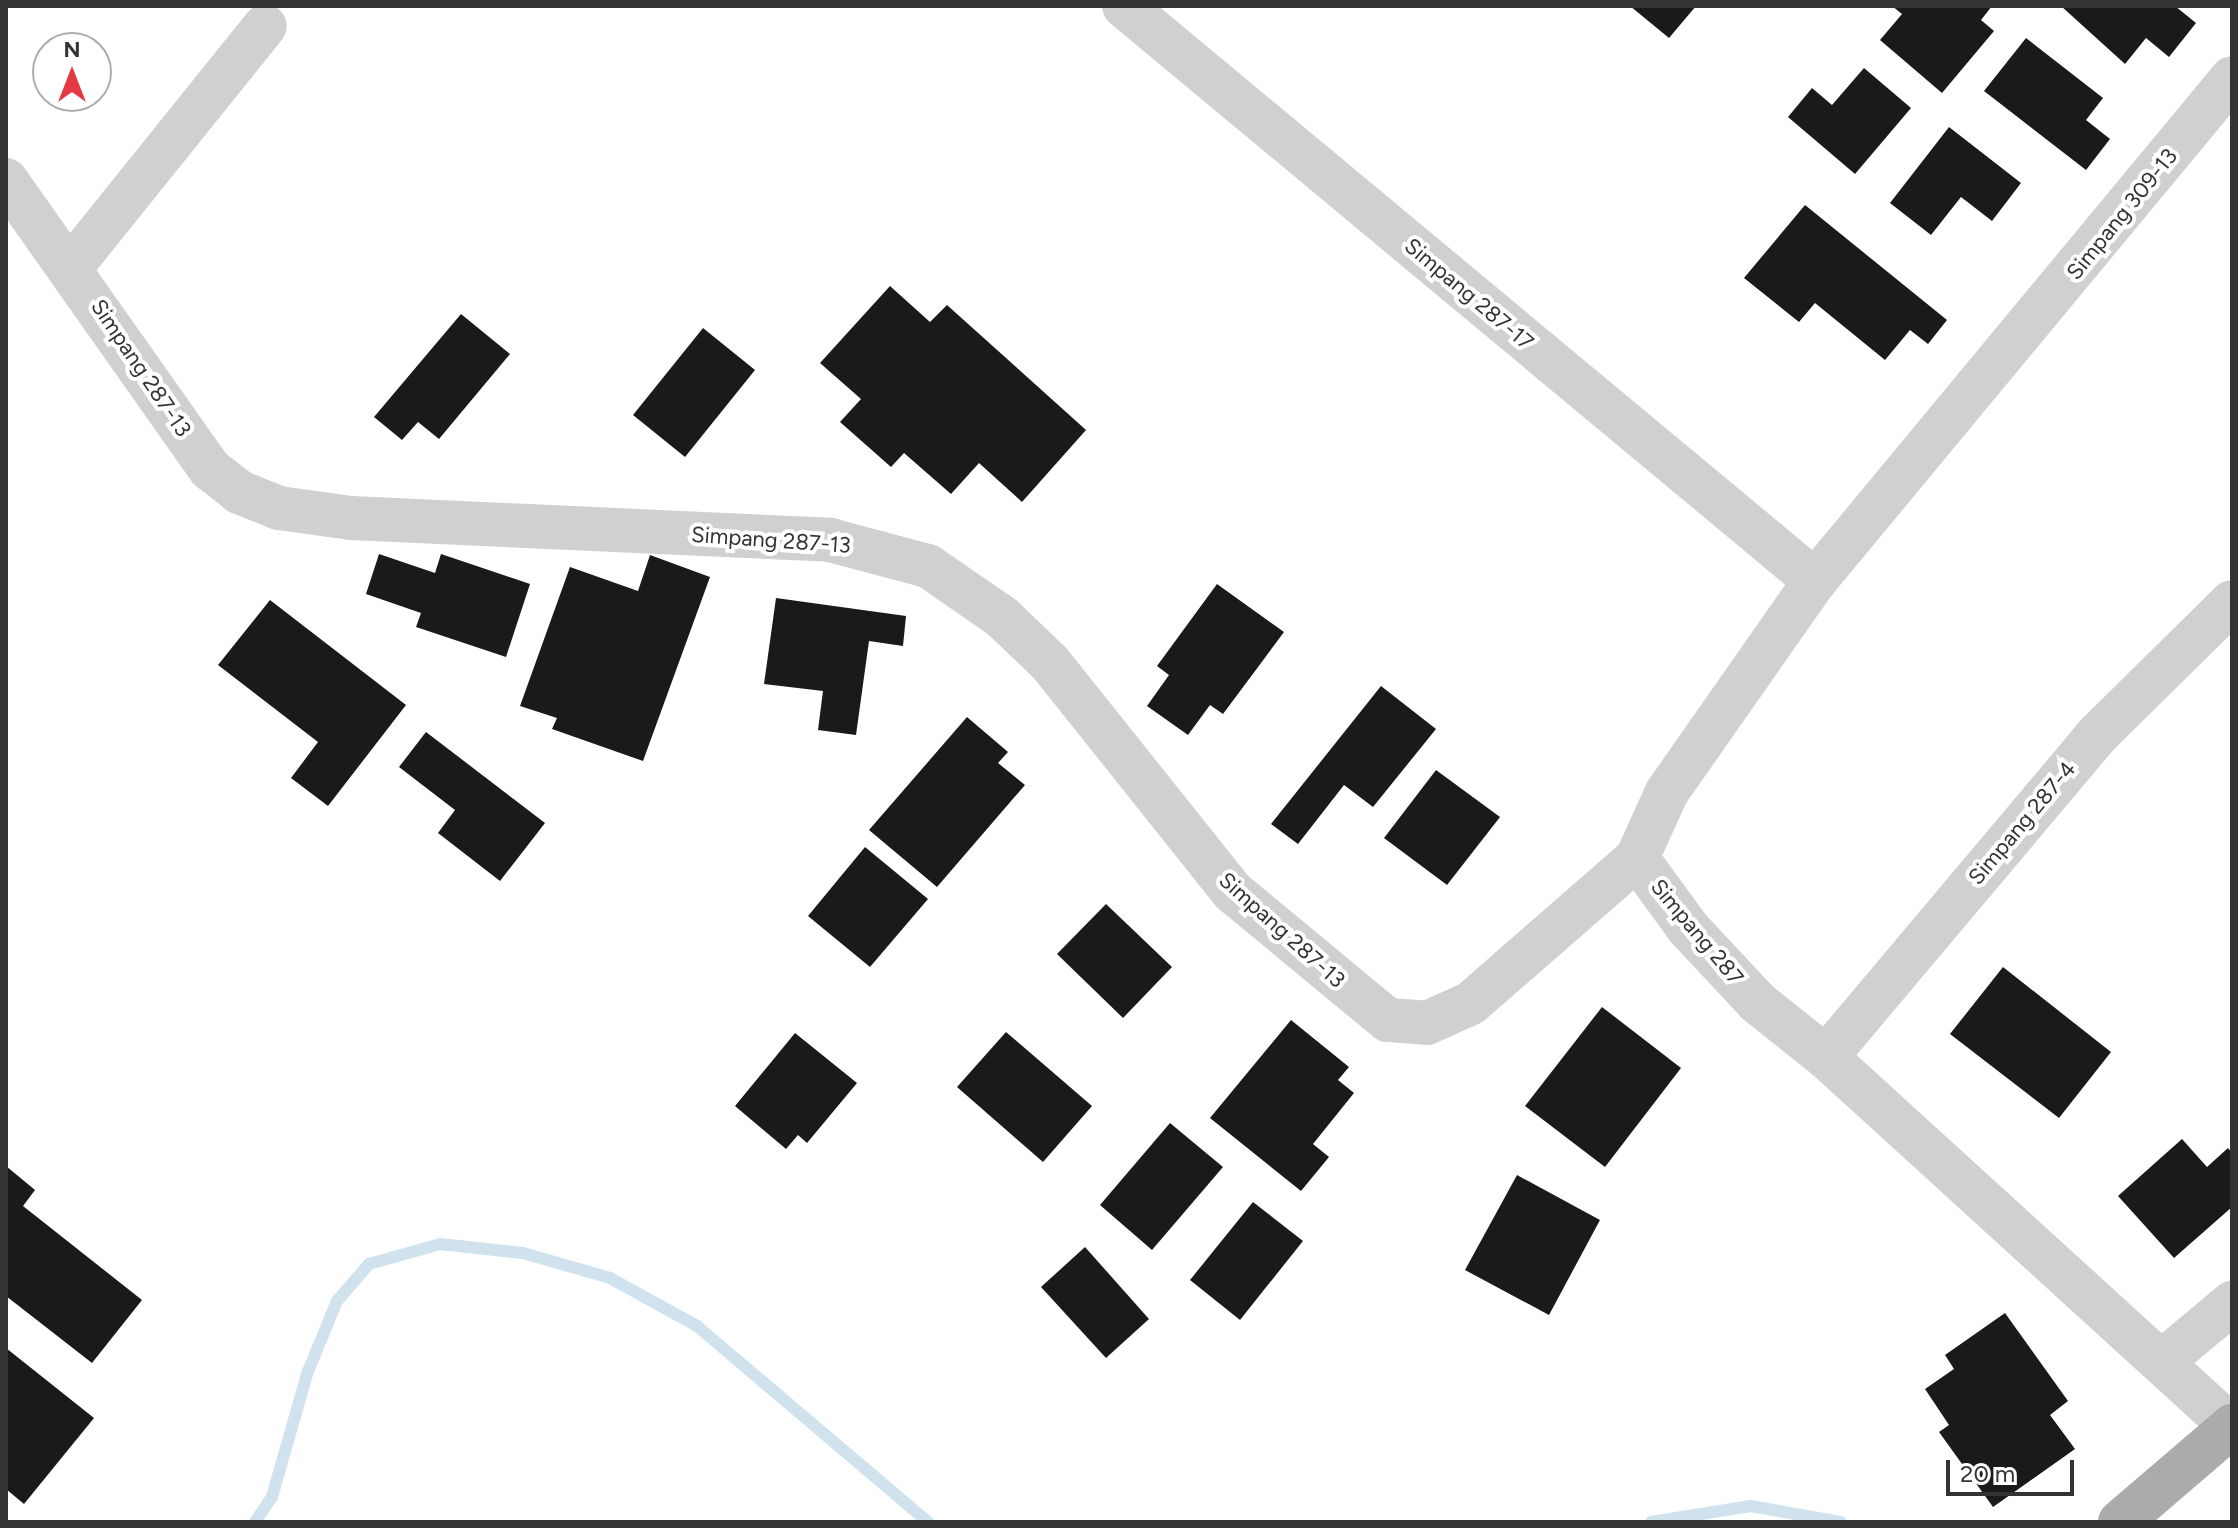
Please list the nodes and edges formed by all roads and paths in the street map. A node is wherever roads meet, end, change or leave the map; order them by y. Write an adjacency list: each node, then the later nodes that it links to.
1 (1124, 6): 7 (street, Simpang 287-17)
2 (265, 26): 5 (street)
3 (2232, 78): 6 (street, Simpang 309-13)
4 (6, 180): 5 (street, Simpang 287-13)
5 (71, 267): 9 (street, Simpang 287-13)
6 (2012, 349): 7 (street, Simpang 287)
7 (1815, 581): 9 (street, Simpang 287)
8 (2232, 602): 10 (street, Simpang 287-4)
9 (1637, 858): 10 (street, Simpang 287)
10 (1826, 1057): 12 (street, Simpang 287)
11 (2232, 1303): 12 (street)
12 (2164, 1360): 13 (street, Simpang 287)
13 (2232, 1427): 14 (main road)
14 (2120, 1522)

